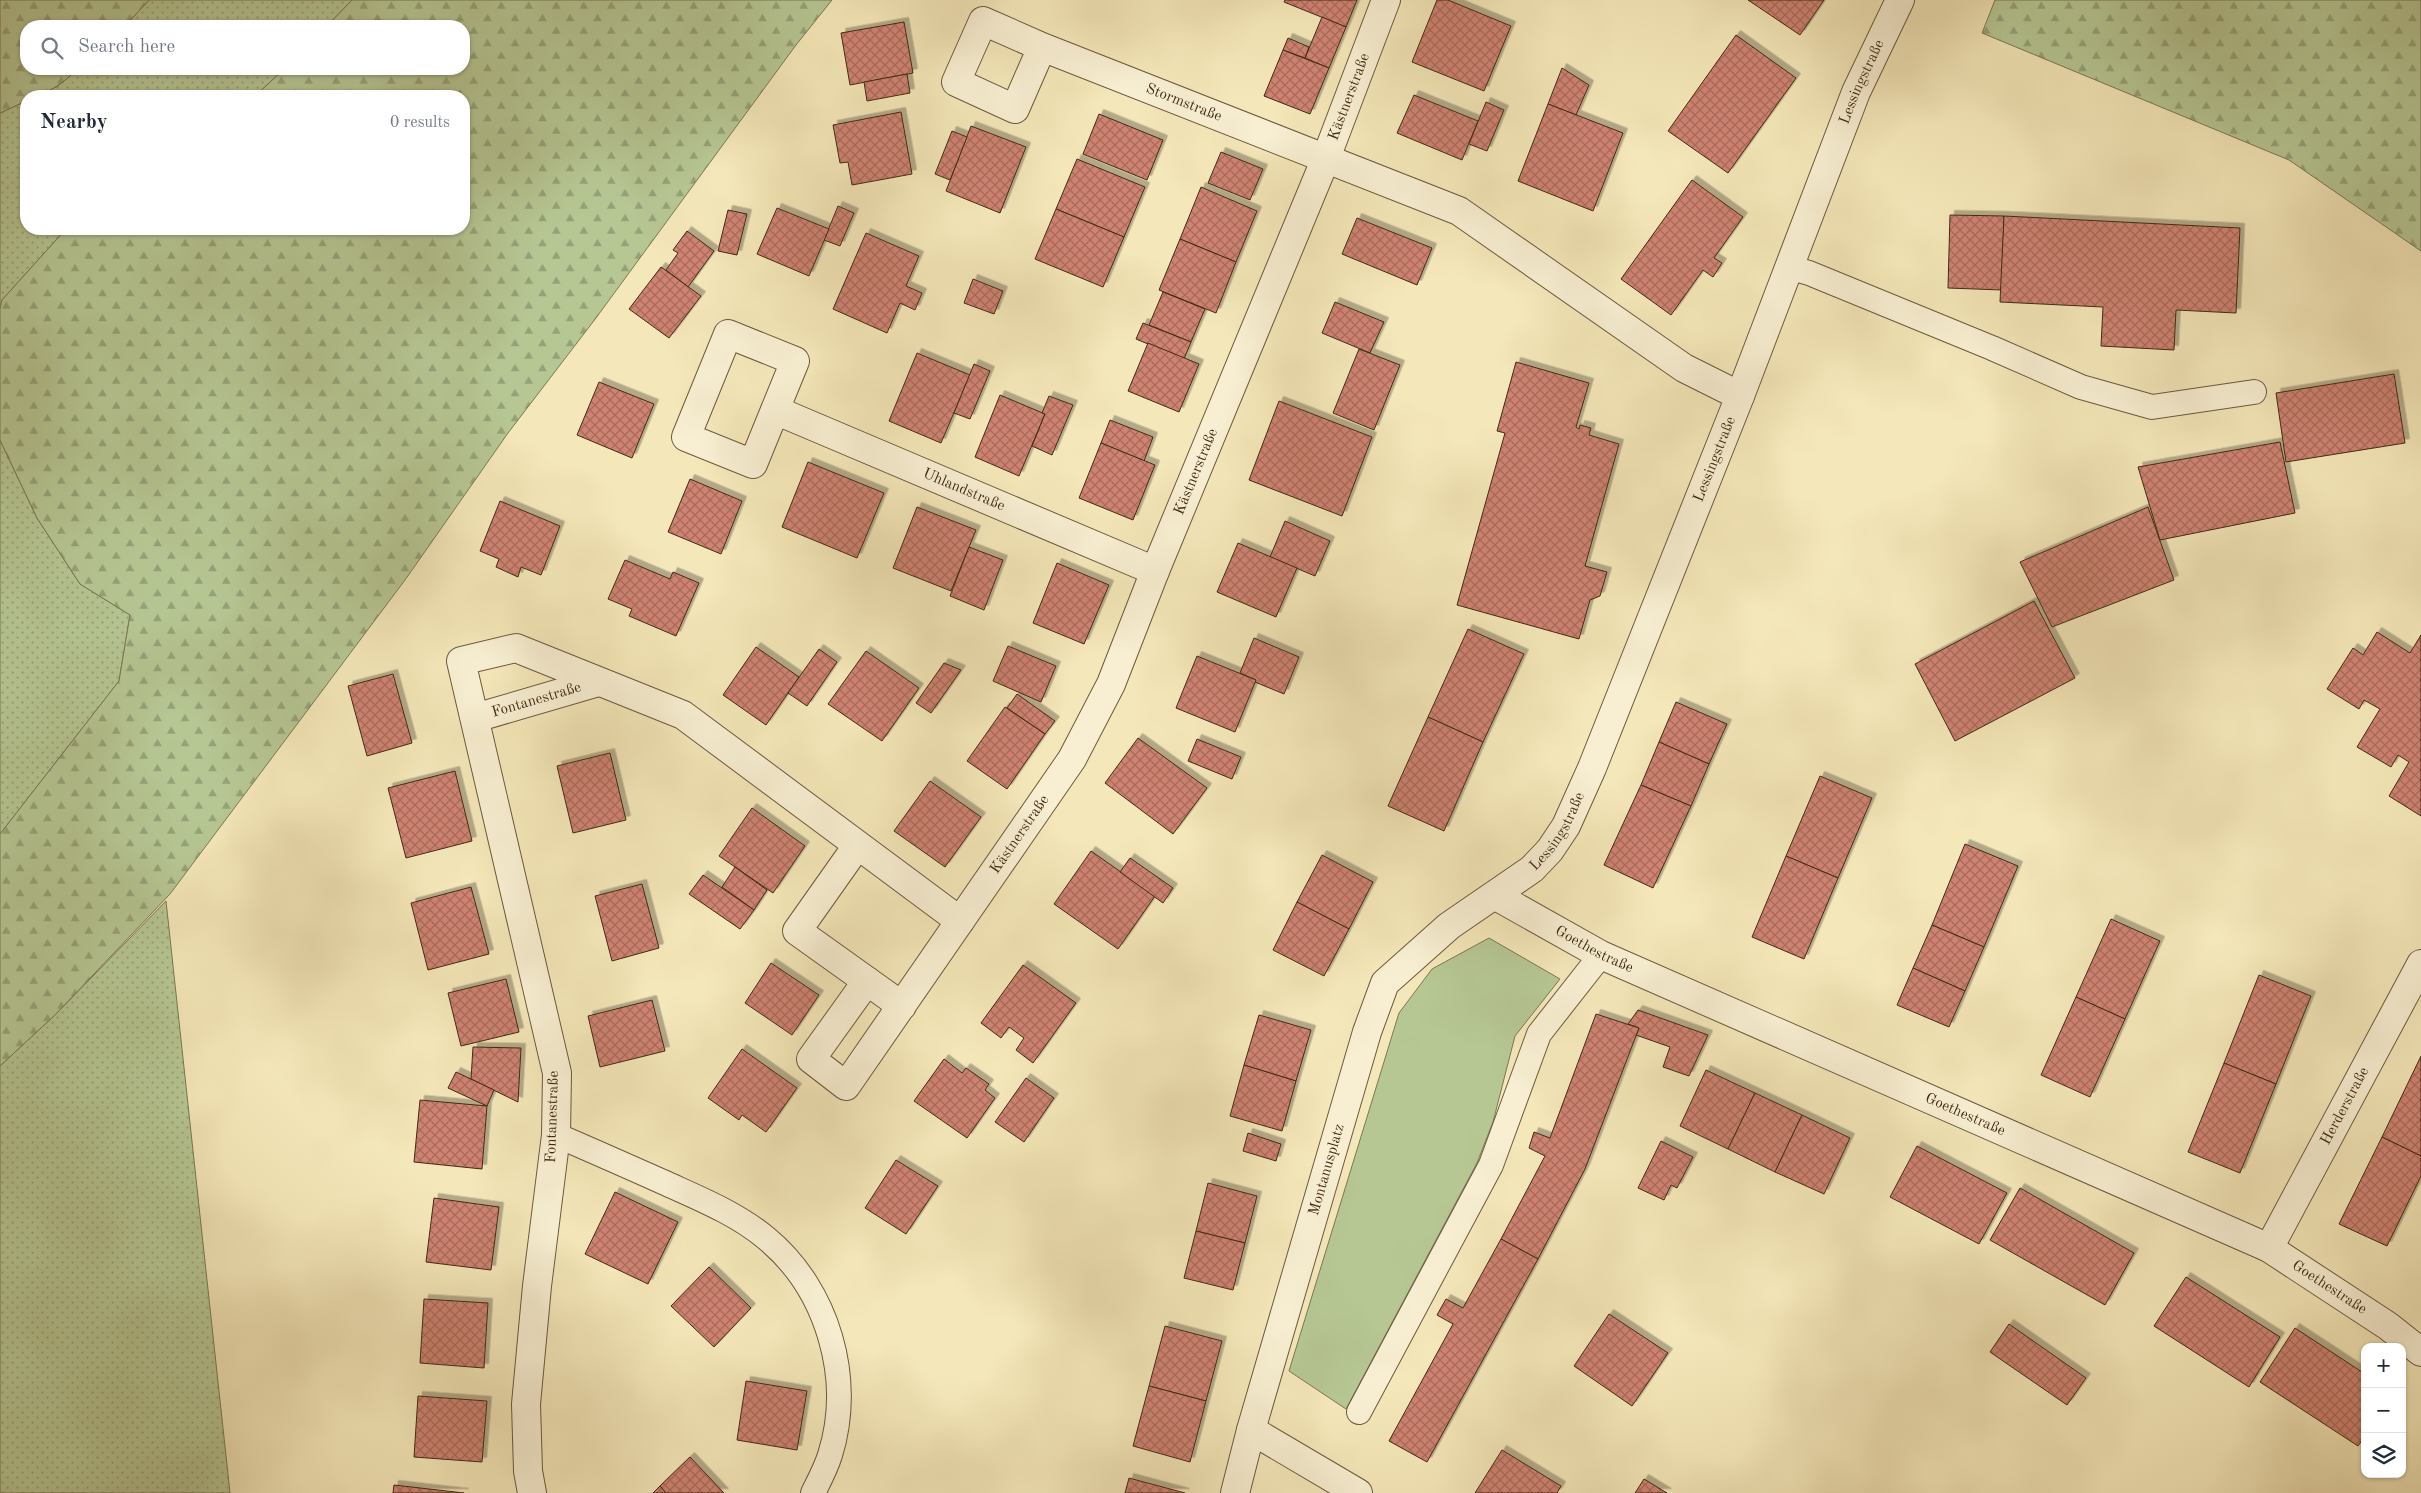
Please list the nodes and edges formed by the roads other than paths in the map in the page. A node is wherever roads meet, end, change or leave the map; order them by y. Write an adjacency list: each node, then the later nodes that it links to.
1 (1386, 0): 4 (street, Kästnerstraße)
2 (1900, 0): 5 (street, Lessingstraße)
3 (1042, 47): 4 (street, Stormstraße)
4 (1326, 158): 7 (street, Stormstraße); 9 (street, Kästnerstraße)
5 (1788, 267): 6 (lane); 7 (street, Lessingstraße)
6 (2254, 392)
7 (1740, 396): 13 (street, Lessingstraße)
8 (775, 410): 8 (street); 9 (street, Uhlandstraße)
9 (1155, 571): 14 (street, Kästnerstraße)
10 (598, 682): 11 (street, Fontanestraße); 11 (street, Fontanestraße); 12 (street, Fontanestraße)
11 (475, 718): 19 (street, Fontanestraße)
12 (857, 846): 14 (street); 17 (street)
13 (1496, 896): 15 (street, Goethestraße); 23 (street, Montanusplatz)
14 (960, 921): 18 (street, Kästnerstraße)
15 (1601, 955): 20 (street, Goethestraße); 22 (lane)
16 (2421, 964): 20 (street, Herderstraße)
17 (867, 981): 18 (street); 18 (street, Kästnerstraße)
18 (902, 1006)
19 (556, 1135): 24 (street, Fontanestraße); 25 (lane)
20 (2269, 1248): 21 (street, Goethestraße)
21 (2421, 1352)
22 (1359, 1412)
23 (1251, 1430): 26 (street, Montanusplatz); 27 (street)
24 (532, 1493)
25 (813, 1493)
26 (1235, 1493)
27 (1358, 1493)

